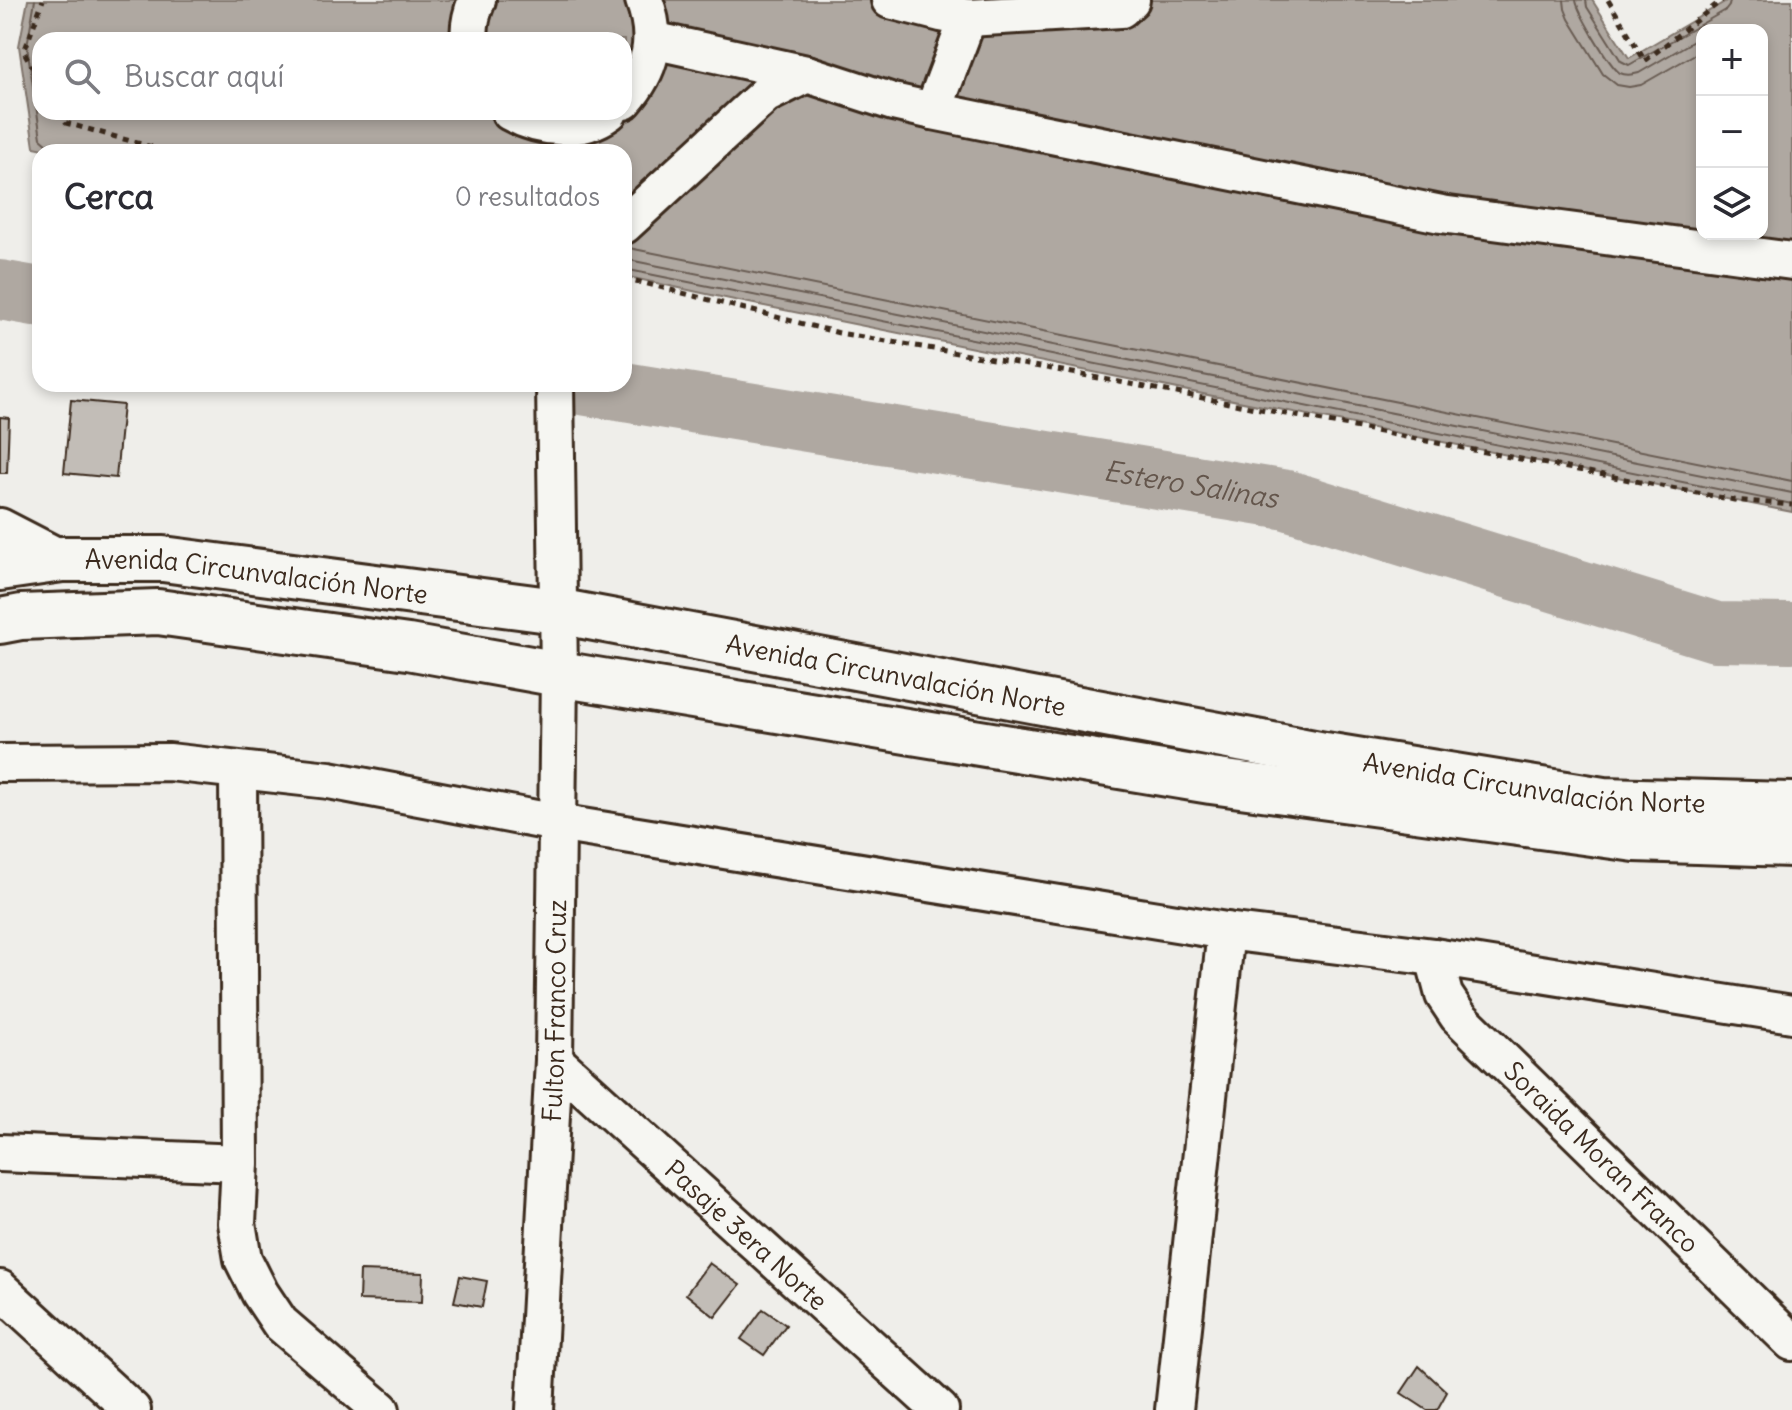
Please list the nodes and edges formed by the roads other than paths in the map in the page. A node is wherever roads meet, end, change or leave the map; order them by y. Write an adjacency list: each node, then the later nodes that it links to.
1 (477, 0): 6 (street)
2 (644, 0): 7 (street)
3 (890, 0): 5 (street)
4 (1131, 0): 5 (street)
5 (968, 18): 10 (street)
6 (469, 32)
7 (652, 40): 8 (street); 9 (street)
8 (807, 74): 10 (street); 14 (street)
9 (632, 92)
10 (933, 111): 15 (street)
11 (525, 120): 13 (street)
12 (593, 120): 13 (street)
13 (556, 139)
14 (632, 218)
15 (1792, 261)
16 (555, 392): 20 (street, Fulton Franco Cruz)
17 (0, 527): 18 (street)
18 (62, 559): 19 (main road, Avenida Circunvalación Norte); 20 (main road, Avenida Circunvalación Norte)
19 (0, 568)
20 (557, 611): 22 (street, Fulton Franco Cruz); 25 (main road, Avenida Circunvalación Norte)
21 (0, 621): 22 (main road, Avenida Circunvalación Norte)
22 (559, 674): 25 (main road, Avenida Circunvalación Norte); 27 (street, Fulton Franco Cruz)
23 (0, 763): 24 (street)
24 (238, 771): 27 (street); 34 (street)
25 (1456, 796): 26 (main road, Avenida Circunvalación Norte); 28 (main road, Avenida Circunvalación Norte)
26 (1792, 805)
27 (557, 823): 29 (street); 32 (street, Fulton Franco Cruz)
28 (1792, 844)
29 (1226, 931): 30 (street); 41 (street)
30 (1434, 957): 31 (street); 36 (street, Soraida Moran Franco)
31 (1792, 1014)
32 (554, 1060): 39 (street, Fulton Franco Cruz); 40 (street, Pasaje 3era Norte)
33 (0, 1153): 34 (street)
34 (240, 1163): 38 (street)
35 (0, 1289): 37 (street)
36 (1792, 1342)
37 (132, 1410)
38 (381, 1410)
39 (535, 1410)
40 (940, 1410)
41 (1174, 1410)

